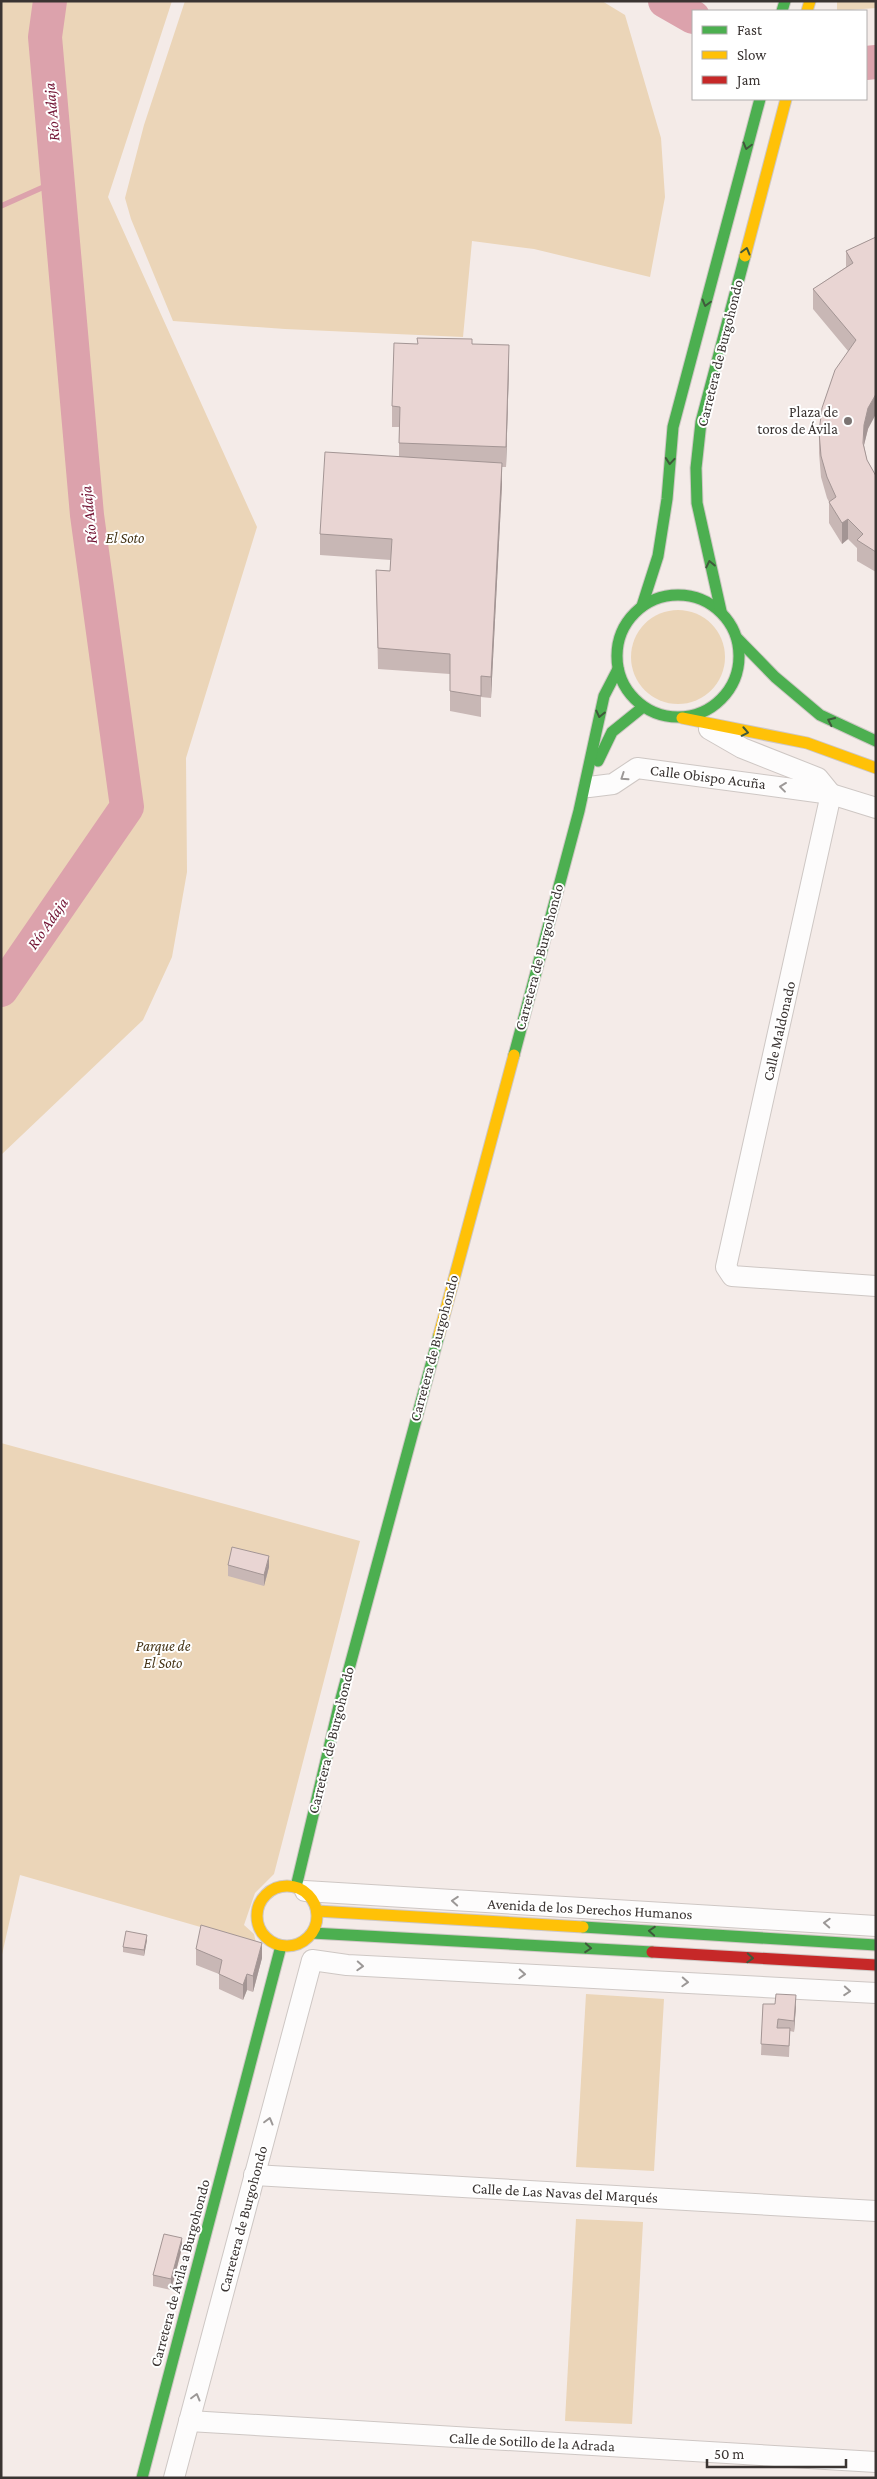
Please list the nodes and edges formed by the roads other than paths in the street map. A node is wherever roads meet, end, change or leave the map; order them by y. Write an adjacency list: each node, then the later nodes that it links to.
1 (760, 100): 3 (main road, Carretera de Burgohondo, one-way to 3)
2 (786, 100): 4 (main road, Carretera de Burgohondo, one-way to 2)
3 (642, 606): 4 (main road); 6 (main road)
4 (721, 611): 5 (main road)
5 (737, 638): 8 (main road); 9 (main road, one-way to 5)
6 (618, 669): 7 (main road); 14 (main road, Carretera de Burgohondo, one-way to 14)
7 (643, 707): 8 (main road); 11 (main road, Carretera de Burgohondo)
8 (686, 719): 10 (main road, one-way to 10); 12 (street, Calle Obispo Acuña)
9 (876, 741)
10 (876, 768)
11 (589, 787): 12 (street, Calle Obispo Acuña, one-way to 11); 14 (main road, Carretera de Burgohondo)
12 (831, 794): 13 (street, Calle Obispo Acuña); 15 (street, Calle Maldonado)
13 (876, 808)
14 (579, 811): 16 (main road, Carretera de Burgohondo)
15 (876, 1286)
16 (300, 1889): 17 (main road); 18 (street, Avenida de los Derechos Humanos, one-way to 16); 21 (main road)
17 (317, 1911): 19 (main road); 20 (main road, Avenida de los Derechos Humanos, one-way to 17)
18 (876, 1926)
19 (312, 1933): 21 (main road); 22 (main road, one-way to 22)
20 (876, 1944)
21 (281, 1946): 28 (main road, Carretera de Ávila a Burgohondo)
22 (876, 1965)
23 (876, 1993): 24 (street, Carretera de Burgohondo, one-way to 23)
24 (254, 2175): 25 (street, Calle de Las Navas del Marqués); 26 (street, Carretera de Burgohondo, one-way to 24)
25 (876, 2211)
26 (189, 2421): 27 (street, Calle de Sotillo de la Adrada); 29 (street, Carretera de Burgohondo)
27 (876, 2462)
28 (142, 2478)
29 (174, 2478)

